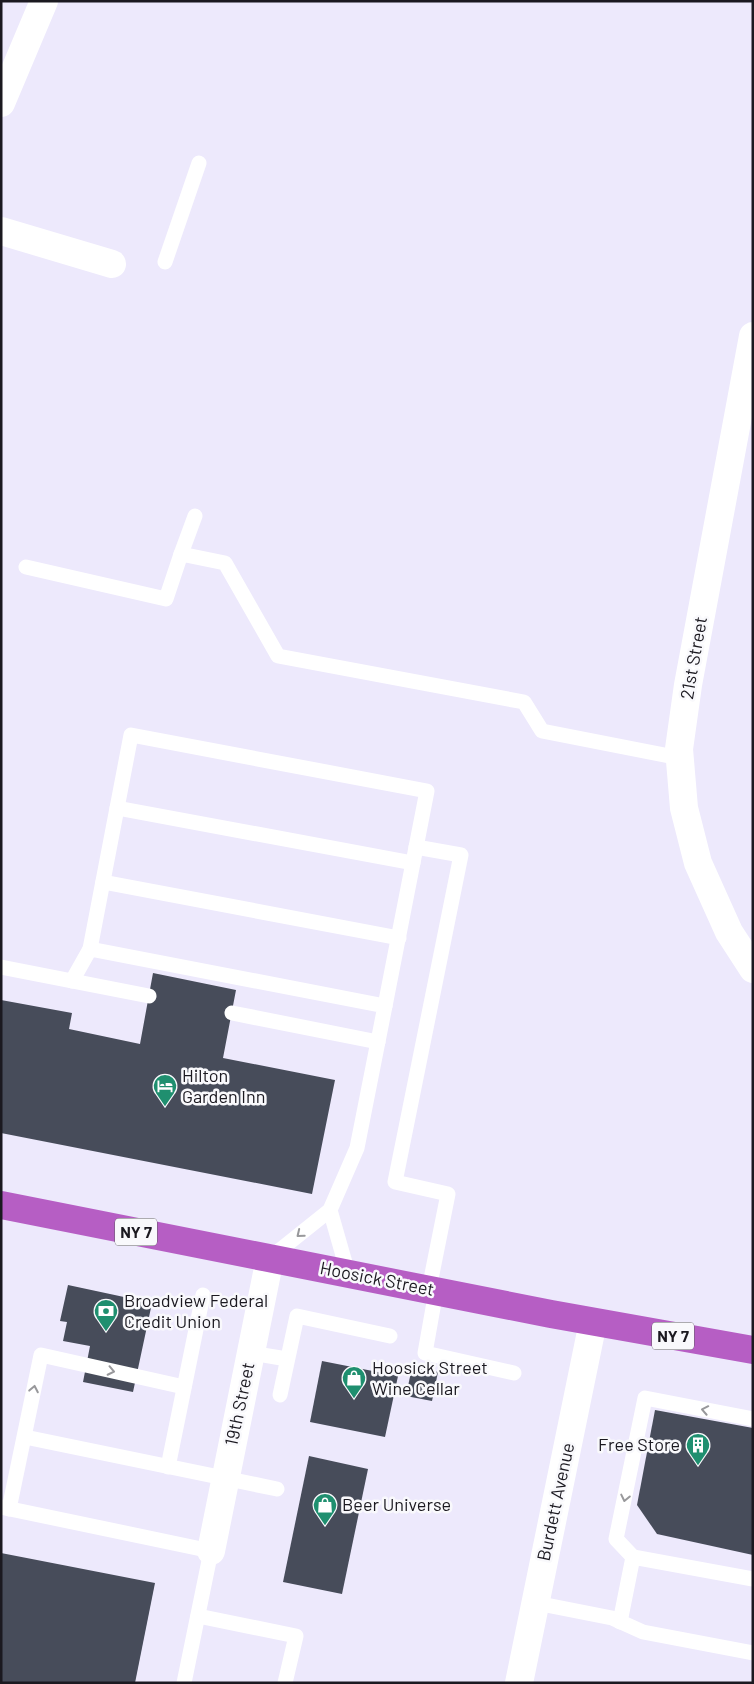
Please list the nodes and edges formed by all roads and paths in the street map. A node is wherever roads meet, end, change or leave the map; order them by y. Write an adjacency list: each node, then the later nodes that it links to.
1 (44, 1): 2 (street)
2 (1, 103)
3 (199, 162): 5 (lane)
4 (1, 231): 6 (street)
5 (165, 262)
6 (112, 264)
7 (753, 336): 11 (street, 21st Street)
8 (195, 516): 9 (lane)
9 (181, 554): 10 (lane); 11 (lane)
10 (26, 567)
11 (680, 758): 19 (street, 21st Street)
12 (117, 808): 13 (lane); 14 (lane); 15 (lane)
13 (416, 847): 14 (lane); 29 (lane)
14 (413, 863): 16 (lane)
15 (103, 882): 16 (lane); 17 (lane)
16 (399, 938): 22 (lane)
17 (90, 948): 20 (lane); 22 (lane)
18 (1, 967): 20 (lane)
19 (753, 969)
20 (72, 981): 21 (lane)
21 (149, 996)
22 (385, 1006): 24 (lane)
23 (232, 1013): 24 (lane)
24 (378, 1042): 26 (lane)
25 (1, 1206): 27 (highway, Hoosick Street / NY 7)
26 (330, 1210): 27 (lane, one-way to 27); 28 (lane)
27 (270, 1258): 28 (highway, Hoosick Street / NY 7); 34 (street, 19th Street)
28 (348, 1273): 29 (highway, Hoosick Street / NY 7)
29 (432, 1290): 31 (highway, Hoosick Street / NY 7); 36 (lane)
30 (203, 1295): 37 (lane)
31 (593, 1322): 33 (highway, Hoosick Street / NY 7); 48 (street, Burdett Avenue)
32 (390, 1336): 35 (lane)
33 (753, 1350)
34 (251, 1353): 35 (lane); 42 (street, 19th Street)
35 (288, 1359): 38 (lane)
36 (514, 1373)
37 (184, 1387): 40 (lane, one-way to 37); 41 (lane)
38 (280, 1395)
39 (753, 1419): 46 (lane, one-way to 46)
40 (25, 1436): 41 (lane); 44 (lane)
41 (168, 1467): 42 (lane)
42 (225, 1479): 43 (lane); 45 (street, 19th Street)
43 (277, 1489)
44 (5, 1508): 45 (lane)
45 (211, 1551): 49 (lane)
46 (633, 1557): 47 (lane); 50 (lane)
47 (753, 1579)
48 (536, 1603): 50 (lane); 54 (street, Burdett Avenue)
49 (198, 1616): 52 (lane); 53 (lane)
50 (620, 1622): 51 (lane)
51 (753, 1653)
52 (184, 1683)
53 (286, 1683)
54 (519, 1683)

